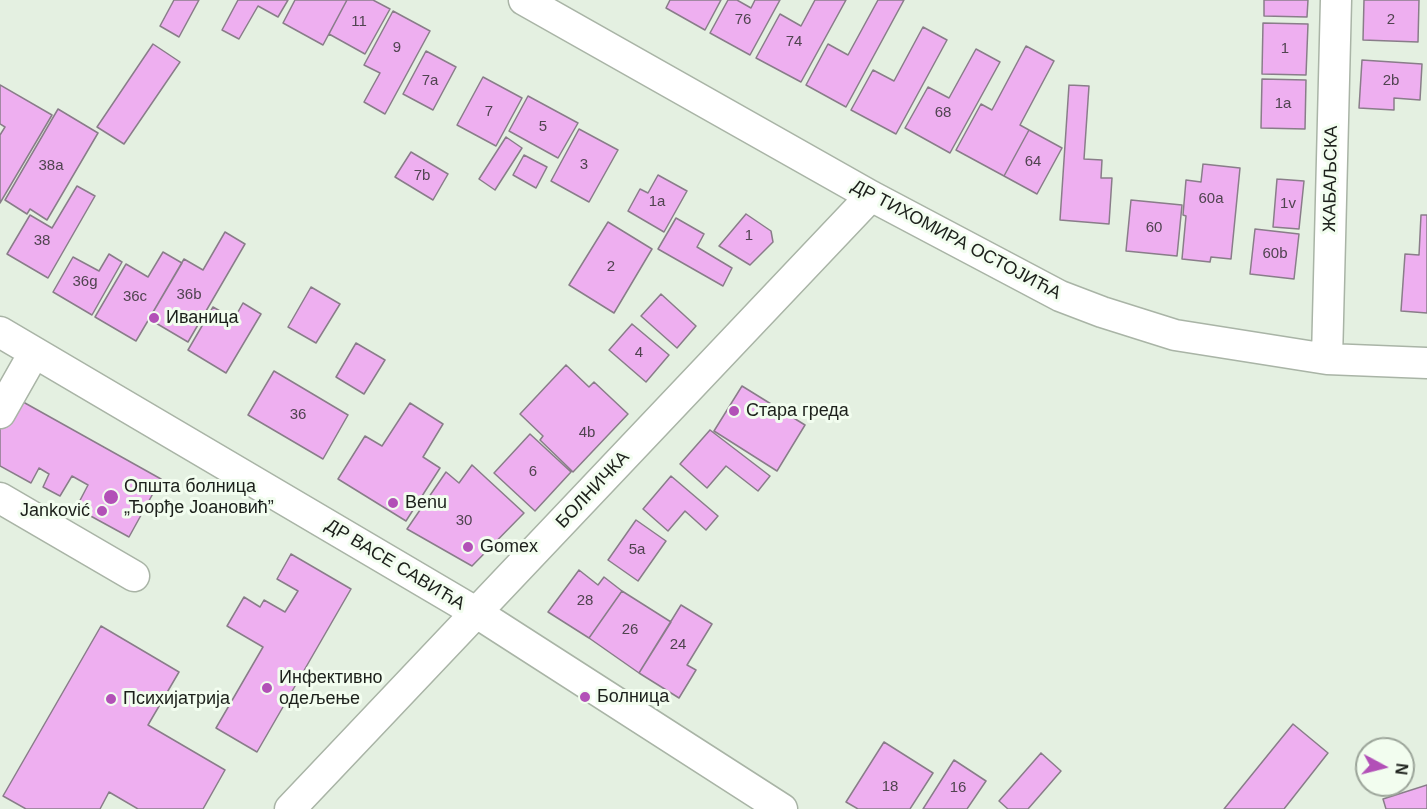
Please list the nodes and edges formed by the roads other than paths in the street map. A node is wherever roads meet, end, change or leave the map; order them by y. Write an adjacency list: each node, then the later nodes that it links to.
1 (524, 0): 3 (street, ДР ТИХОМИРА ОСТОЈИЋА)
2 (1335, 0): 6 (street, ЖАБАЉСКА)
3 (871, 196): 6 (street, ДР ТИХОМИРА ОСТОЈИЋА); 11 (street, БОЛНИЧКА)
4 (0, 332): 5 (street, ДР ВАСЕ САВИЋА)
5 (34, 352): 8 (street); 11 (street, ДР ВАСЕ САВИЋА)
6 (1327, 359): 7 (street, ДР ТИХОМИРА ОСТОЈИЋА)
7 (1427, 363)
8 (0, 413)
9 (0, 498): 10 (street)
10 (134, 576)
11 (477, 613): 12 (street, БОЛНИЧКА); 13 (street, ДР ВАСЕ САВИЋА)
12 (290, 809)
13 (782, 809)

